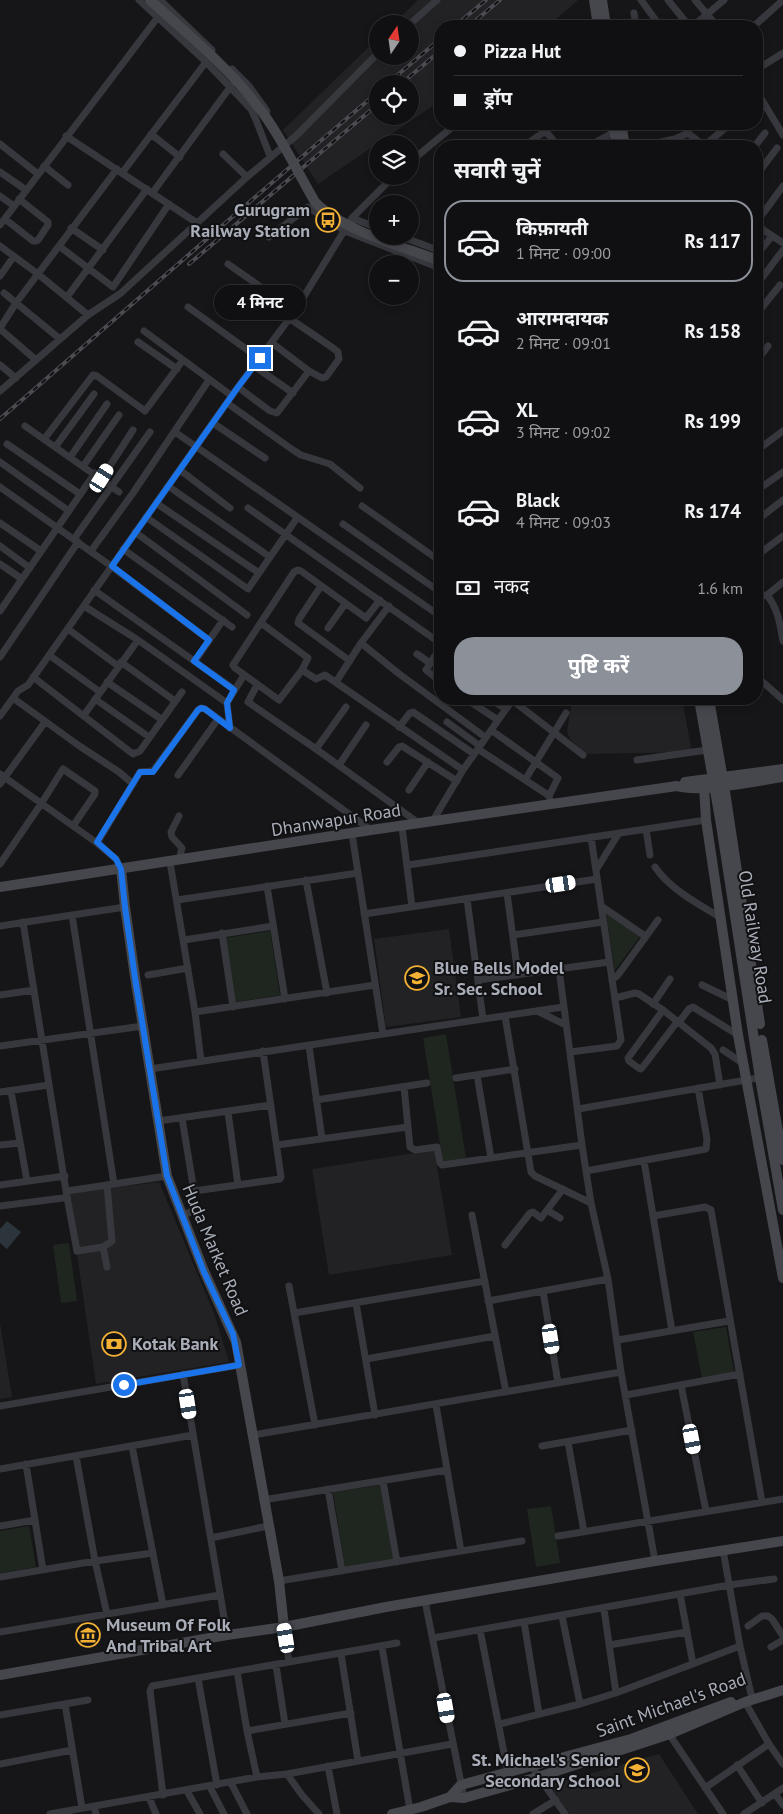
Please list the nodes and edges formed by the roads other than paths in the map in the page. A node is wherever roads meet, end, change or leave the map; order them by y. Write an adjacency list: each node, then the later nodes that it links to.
1 (139, 0): 15 (street)
2 (150, 0): 91 (street, bridge)
3 (160, 0): 24 (street)
4 (437, 0): 14 (street)
5 (594, 0): 16 (street)
6 (602, 0): 17 (street)
7 (641, 0): 19 (street)
8 (668, 0): 20 (street)
9 (694, 0): 13 (street)
10 (782, 0): 23 (street)
11 (721, 1): 13 (street)
12 (634, 13): 18 (street)
13 (706, 15): 21 (street); 22 (street)
14 (419, 16)
15 (158, 17): 25 (street); 40 (street)
16 (598, 20)
17 (600, 20)
18 (635, 20)
19 (656, 20)
20 (686, 20)
21 (699, 20)
22 (711, 20)
23 (760, 20)
24 (192, 31): 25 (street); 50 (street)
25 (186, 43): 27 (street)
26 (783, 53): 29 (street)
27 (206, 62): 30 (street); 38 (street)
28 (369, 63): 50 (street)
29 (763, 66)
30 (231, 86): 55 (street); 56 (street)
31 (763, 101): 39 (street)
32 (449, 130): 41 (street)
33 (611, 130): 44 (street)
34 (687, 130): 36 (street)
35 (723, 130): 47 (street)
36 (688, 133): 45 (street); 46 (street)
37 (765, 133): 48 (street)
38 (151, 134): 56 (street); 59 (street)
39 (783, 134)
40 (66, 136): 57 (street); 59 (street)
41 (437, 140)
42 (533, 140): 43 (street)
43 (553, 140)
44 (597, 140)
45 (675, 140)
46 (697, 140)
47 (711, 140)
48 (760, 140)
49 (434, 142): 54 (street)
50 (287, 143): 55 (street)
51 (0, 144): 61 (street)
52 (777, 148): 58 (street)
53 (223, 154): 62 (street)
54 (419, 155)
55 (270, 156): 62 (street)
56 (180, 157): 67 (street)
57 (44, 166): 61 (street); 63 (street)
58 (763, 167)
59 (119, 171): 67 (street); 77 (street)
60 (0, 172): 66 (street)
61 (38, 174): 66 (street)
62 (247, 177): 75 (street)
63 (68, 184)
64 (385, 185): 73 (street)
65 (783, 186): 72 (street)
66 (26, 190): 69 (street)
67 (150, 191): 70 (street); 88 (street)
68 (0, 196): 71 (street)
69 (19, 199): 71 (street); 74 (street)
70 (169, 204): 75 (street); 99 (street)
71 (14, 206): 74 (street)
72 (763, 214)
73 (352, 218): 76 (street); 79 (street)
74 (2, 222)
75 (197, 223): 100 (street)
76 (369, 225)
77 (71, 228): 85 (street); 88 (street)
78 (763, 229): 80 (street)
79 (345, 231): 81 (street); 93 (street); 106 (street)
80 (772, 236): 82 (street); 86 (street)
81 (269, 237)
82 (782, 241)
83 (419, 243): 87 (street)
84 (0, 246): 90 (street)
85 (59, 246): 94 (street); 95 (street)
86 (763, 247)
87 (434, 249)
88 (103, 250): 94 (street)
89 (783, 250): 97 (street)
90 (14, 256): 95 (street); 96 (street)
91 (434, 258)
92 (228, 264): 106 (street)
93 (434, 266)
94 (88, 268): 99 (street); 102 (street)
95 (38, 274): 102 (street); 103 (street)
96 (0, 276)
97 (763, 277)
98 (780, 285): 104 (street)
99 (113, 287): 100 (street)
100 (121, 292): 107 (street)
101 (4, 293): 103 (street)
102 (67, 297): 107 (street)
103 (16, 303): 109 (street); 111 (street)
104 (763, 306)
105 (188, 307): 116 (street)
106 (295, 310): 108 (street)
107 (88, 315): 111 (street)
108 (289, 318): 113 (street); 122 (street)
109 (0, 329): 117 (street)
110 (144, 331): 118 (street)
111 (60, 339): 117 (street)
112 (138, 342): 121 (street)
113 (272, 343): 116 (street); 122 (street)
114 (768, 346): 115 (street)
115 (763, 353)
116 (260, 358): 120 (street)
117 (36, 360): 123 (street)
118 (183, 360): 121 (street); 124 (street)
119 (0, 365): 123 (street)
120 (254, 366): 125 (street); 127 (street)
121 (177, 369): 139 (street)
122 (309, 371): 127 (street)
123 (16, 378): 126 (street)
124 (209, 380): 129 (street); 138 (street)
125 (238, 387): 127 (street); 129 (street)
126 (0, 391)
127 (293, 393)
128 (94, 394): 141 (street)
129 (232, 396): 130 (street)
130 (227, 403): 133 (street); 156 (street)
131 (107, 404): 144 (street)
132 (119, 415): 147 (street)
133 (213, 423): 143 (street); 145 (street)
134 (26, 426): 139 (street)
135 (133, 430): 151 (street)
136 (783, 431): 142 (street)
137 (150, 432): 152 (street)
138 (175, 432): 143 (street); 177 (street)
139 (45, 438): 141 (street)
140 (7, 444): 158 (street)
141 (56, 446): 144 (street)
142 (763, 446)
143 (196, 447): 148 (street); 167 (street)
144 (71, 456): 147 (street)
145 (265, 458)
146 (0, 462): 164 (street)
147 (84, 465): 150 (street)
148 (180, 470): 153 (street); 162 (street)
149 (783, 472): 154 (street)
150 (95, 473): 151 (street); 158 (street)
151 (102, 478): 152 (street)
152 (112, 485): 157 (street); 174 (street)
153 (168, 486): 160 (street); 181 (street)
154 (763, 486)
155 (0, 487): 170 (street)
156 (360, 488)
157 (120, 492)
158 (80, 494): 164 (street)
159 (783, 500): 165 (street)
160 (156, 503): 166 (street); 185 (street)
161 (362, 506): 180 (street)
162 (230, 508)
163 (248, 508): 172 (street)
164 (69, 511): 170 (street)
165 (763, 516)
166 (146, 517): 171 (street); 185 (street)
167 (297, 518): 172 (street); 198 (street)
168 (0, 523): 179 (street)
169 (343, 524): 189 (street)
170 (57, 528): 174 (street); 179 (street)
171 (136, 532): 176 (street); 199 (street)
172 (285, 535): 181 (street); 193 (street)
173 (783, 536): 178 (street)
174 (76, 541): 177 (street); 212 (street)
175 (0, 546): 184 (street)
176 (123, 549): 183 (street); 200 (street)
177 (91, 551): 183 (street)
178 (763, 551)
179 (41, 552): 184 (street)
180 (434, 557)
181 (270, 558): 185 (street)
182 (0, 564): 186 (street)
183 (112, 566): 190 (street); 207 (street)
184 (30, 568): 186 (street)
185 (259, 573)
186 (22, 579): 197 (street)
187 (783, 582): 191 (street)
188 (321, 586): 194 (street); 201 (street); 215 (street)
189 (434, 588)
190 (94, 590): 195 (street); 214 (street)
191 (767, 595): 192 (street); 208 (street)
192 (763, 596)
193 (380, 600): 194 (street); 196 (street)
194 (345, 604): 203 (street)
195 (84, 606): 204 (street); 206 (street)
196 (389, 606): 205 (street); 209 (street)
197 (0, 611)
198 (434, 612)
199 (248, 615)
200 (223, 620): 202 (street); 207 (street)
201 (262, 623): 219 (street); 220 (street)
202 (232, 627)
203 (328, 628)
204 (68, 629): 211 (street); 218 (street)
205 (434, 639)
206 (138, 640): 218 (street); 234 (street)
207 (209, 640): 214 (street)
208 (783, 641)
209 (361, 644): 215 (street); 231 (street)
210 (417, 654): 216 (street)
211 (49, 655): 222 (street); 229 (street)
212 (0, 657)
213 (434, 657): 216 (street)
214 (194, 661): 227 (street)
215 (350, 661): 224 (street)
216 (431, 661): 217 (street); 221 (street)
217 (434, 662)
218 (120, 664): 223 (street); 233 (street)
219 (302, 670): 224 (street); 226 (street)
220 (244, 675): 226 (street); 227 (street)
221 (434, 676)
222 (33, 677): 230 (street); 245 (street)
223 (107, 682): 229 (street); 247 (street)
224 (336, 682): 253 (street)
225 (763, 682): 232 (street)
226 (257, 685): 259 (street)
227 (234, 690): 234 (street)
228 (182, 692): 233 (street)
229 (98, 696): 245 (street); 257 (street)
230 (13, 698): 246 (street); 250 (street)
231 (434, 699)
232 (783, 700)
233 (175, 701): 247 (street)
234 (227, 703): 254 (street)
235 (442, 705): 258 (street)
236 (475, 705): 249 (street)
237 (500, 705): 243 (street)
238 (509, 705): 243 (street)
239 (520, 705): 256 (street)
240 (700, 705): 261 (street, Old Railway Road)
241 (709, 705): 275 (street, Old Railway Road)
242 (346, 707): 259 (street)
243 (506, 709): 249 (street)
244 (566, 713): 256 (street)
245 (84, 715): 257 (street)
246 (0, 716)
247 (161, 719): 257 (street)
248 (218, 719): 254 (street); 270 (street); 277 (street)
249 (498, 720): 255 (street)
250 (45, 722): 271 (street); 277 (street)
251 (446, 722): 260 (street)
252 (366, 725): 267 (street)
253 (399, 727): 260 (street); 269 (street)
254 (230, 728): 289 (street)
255 (491, 730): 258 (street); 266 (street)
256 (554, 732): 262 (street); 266 (street)
257 (149, 737)
258 (485, 737): 260 (street)
259 (316, 748): 267 (street)
260 (477, 750): 269 (street); 273 (street)
261 (707, 750): 263 (street); 275 (street, Old Railway Road)
262 (583, 755)
263 (637, 760)
264 (387, 762): 265 (street)
265 (428, 762): 274 (street); 278 (street)
266 (537, 762): 273 (street); 279 (street)
267 (339, 765): 285 (street)
268 (783, 769): 275 (street)
269 (463, 770): 274 (street)
270 (178, 775)
271 (3, 776): 276 (street); 280 (street)
272 (783, 777): 275 (street)
273 (525, 780): 279 (street)
274 (456, 781): 284 (street)
275 (715, 783): 279 (street, Dhanwapur Road); 281 (street, Old Railway Road); 283 (street); 365 (street, Old Railway Road)
276 (0, 784)
277 (133, 784): 293 (street)
278 (409, 790)
279 (550, 800): 284 (street, Dhanwapur Road)
280 (41, 804): 286 (street); 286 (street); 296 (street)
281 (718, 811): 283 (street); 365 (street, Old Railway Road)
282 (180, 816): 295 (street)
283 (705, 816): 288 (street); 314 (street)
284 (432, 822): 285 (street, Dhanwapur Road)
285 (420, 824): 287 (street, Dhanwapur Road)
286 (73, 826): 293 (street)
287 (402, 827): 289 (street, Dhanwapur Road); 297 (street)
288 (646, 829): 290 (street); 294 (street)
289 (370, 830): 291 (street, Dhanwapur Road)
290 (619, 833): 292 (street); 300 (street)
291 (352, 834): 295 (street, Dhanwapur Road); 301 (street)
292 (591, 837): 297 (street); 300 (street)
293 (97, 842): 299 (street)
294 (650, 855)
295 (174, 861): 299 (street, Dhanwapur Road); 308 (street)
296 (0, 864)
297 (408, 865): 311 (street)
298 (655, 866): 314 (street)
299 (121, 869): 305 (street, Dhanwapur Road); 310 (street, Huda Market Road)
300 (596, 870): 302 (street)
301 (358, 873): 303 (street); 312 (street)
302 (597, 879): 306 (street); 309 (street)
303 (306, 880): 304 (street); 335 (street)
304 (267, 886): 308 (street); 319 (street)
305 (0, 887)
306 (507, 893): 307 (street); 321 (street)
307 (467, 899): 311 (street); 330 (street)
308 (177, 900): 323 (street)
309 (601, 906): 317 (street); 322 (street)
310 (125, 907): 313 (street); 350 (street, Huda Market Road)
311 (412, 907): 312 (street)
312 (364, 914): 332 (street)
313 (72, 915): 316 (street); 351 (street)
314 (720, 918): 339 (street)
315 (658, 920): 322 (street)
316 (23, 922): 318 (street); 334 (street)
317 (603, 922): 321 (street); 324 (street)
318 (0, 926)
319 (273, 926): 320 (street); 338 (street)
320 (222, 933): 323 (street); 341 (street)
321 (513, 935): 327 (street)
322 (645, 936): 331 (street)
323 (184, 940): 325 (street)
324 (609, 962): 326 (street); 331 (street)
325 (188, 968): 328 (street); 345 (street)
326 (559, 969): 327 (street); 342 (street)
327 (518, 974): 330 (street)
328 (148, 975)
329 (670, 979): 340 (street)
330 (478, 980): 347 (street)
331 (612, 980): 337 (street)
332 (375, 985): 335 (street); 352 (street)
333 (702, 985): 339 (street)
334 (34, 990): 336 (street); 354 (street)
335 (327, 993): 338 (street)
336 (0, 995)
337 (615, 998): 340 (street); 359 (street)
338 (285, 999): 341 (street)
339 (733, 1000): 353 (street)
340 (653, 1004): 343 (street)
341 (233, 1007): 345 (street)
342 (563, 1007): 344 (street); 349 (street)
343 (663, 1010): 348 (street); 348 (street)
344 (537, 1011): 346 (street); 349 (street)
345 (195, 1012): 360 (street)
346 (505, 1016): 347 (street); 363 (street)
347 (483, 1019): 352 (street)
348 (678, 1022): 353 (street); 370 (street)
349 (566, 1025): 359 (street)
350 (143, 1026): 351 (street); 362 (street, Huda Market Road)
351 (90, 1033): 354 (street); 396 (street)
352 (382, 1034): 356 (street)
353 (738, 1035): 361 (street)
354 (42, 1040): 355 (street); 369 (street)
355 (0, 1046)
356 (308, 1046): 358 (street); 375 (street)
357 (723, 1050): 361 (street)
358 (263, 1051): 360 (street); 376 (street)
359 (570, 1052): 377 (street)
360 (201, 1061): 362 (street)
361 (744, 1064): 367 (street)
362 (150, 1069): 381 (street, Huda Market Road)
363 (514, 1069): 364 (street); 388 (street)
364 (477, 1075): 366 (street); 389 (street)
365 (764, 1077): 367 (street); 379 (street, Old Railway Road)
366 (456, 1078)
367 (747, 1080): 370 (street); 404 (street)
368 (427, 1083): 371 (street)
369 (49, 1085): 373 (street); 393 (street)
370 (720, 1085): 372 (street)
371 (404, 1087): 375 (street); 382 (street)
372 (698, 1088): 377 (street); 391 (street)
373 (11, 1091): 374 (street); 384 (street)
374 (0, 1092)
375 (316, 1100): 383 (street)
376 (271, 1106): 378 (street); 386 (street)
377 (578, 1109): 387 (street)
378 (228, 1112): 380 (street); 398 (street)
379 (775, 1114): 390 (street, Old Railway Road); 406 (street, Old Railway Road)
380 (182, 1118): 381 (street); 401 (street)
381 (158, 1121): 394 (street, Huda Market Road)
382 (408, 1127): 383 (street); 389 (street)
383 (322, 1139): 386 (street)
384 (20, 1142): 385 (street); 395 (street)
385 (0, 1145)
386 (277, 1145): 398 (street)
387 (582, 1145): 388 (street); 392 (street)
388 (529, 1153): 389 (street); 399 (street)
389 (490, 1158)
390 (783, 1160)
391 (644, 1161): 392 (street); 410 (street)
392 (586, 1171): 403 (street)
393 (65, 1176): 395 (street); 400 (street)
394 (167, 1176): 396 (street); 409 (street, Huda Market Road)
395 (27, 1181): 397 (street)
396 (111, 1184): 400 (street); 413 (street)
397 (0, 1185)
398 (238, 1185): 401 (street)
399 (563, 1189): 403 (street); 407 (street)
400 (67, 1191): 413 (street)
401 (194, 1191): 409 (street)
402 (63, 1198): 405 (street)
403 (592, 1202): 416 (street)
404 (769, 1204): 406 (street); 415 (street)
405 (0, 1206)
406 (782, 1206)
407 (548, 1210): 411 (street); 412 (street)
408 (472, 1215): 417 (street)
409 (182, 1216): 428 (street, Huda Market Road)
410 (653, 1216): 423 (street); 424 (street)
411 (560, 1218)
412 (505, 1245)
413 (103, 1247): 414 (street)
414 (107, 1267)
415 (783, 1278)
416 (608, 1279): 419 (street); 426 (street)
417 (485, 1281): 420 (street); 421 (street)
418 (289, 1286): 422 (street)
419 (543, 1291): 420 (street); 432 (street)
420 (488, 1301): 425 (street)
421 (356, 1303): 422 (street); 427 (street)
422 (294, 1313): 439 (street)
423 (729, 1321): 424 (street); 431 (street)
424 (672, 1331): 426 (street)
425 (495, 1336): 427 (street); 434 (street)
426 (618, 1340): 429 (street)
427 (366, 1359): 438 (street)
428 (239, 1365): 430 (street); 442 (street, Huda Market Road)
429 (621, 1372): 432 (street); 435 (street)
430 (183, 1374): 437 (street); 441 (street)
431 (740, 1374): 433 (street); 454 (street)
432 (558, 1383): 434 (street)
433 (681, 1385): 435 (street); 455 (street)
434 (506, 1392): 436 (street)
435 (626, 1395): 440 (street)
436 (436, 1405): 438 (street); 449 (street)
437 (0, 1406)
438 (375, 1415): 439 (street)
439 (316, 1425): 442 (street)
440 (632, 1430): 443 (street); 457 (street)
441 (193, 1435): 444 (street); 463 (street)
442 (253, 1435): 453 (street, Huda Market Road)
443 (568, 1442): 445 (street); 460 (street)
444 (132, 1446): 446 (street); 469 (street)
445 (542, 1446)
446 (76, 1456): 447 (street); 470 (street)
447 (26, 1464): 448 (street); 456 (street)
448 (0, 1469)
449 (447, 1470): 450 (street); 468 (street)
450 (383, 1480): 451 (street); 472 (street)
451 (328, 1489): 453 (street); 474 (street)
452 (783, 1499): 454 (street)
453 (263, 1500): 459 (street, Huda Market Road)
454 (762, 1502): 455 (street)
455 (706, 1511): 457 (street)
456 (35, 1520): 458 (street); 473 (street)
457 (647, 1522): 460 (street); 471 (street)
458 (0, 1526)
459 (268, 1526): 463 (street); 477 (street, Huda Market Road)
460 (584, 1532): 461 (street)
461 (558, 1536)
462 (783, 1536): 466 (street)
463 (211, 1538): 480 (street)
464 (522, 1541): 468 (street)
465 (783, 1541): 466 (street)
466 (762, 1544): 467 (street)
467 (723, 1550): 471 (street); 478 (street)
468 (461, 1551): 472 (street)
469 (153, 1553): 470 (street); 482 (street)
470 (95, 1561): 473 (street); 484 (street)
471 (655, 1561): 481 (street)
472 (397, 1562): 474 (street)
473 (42, 1570): 475 (street)
474 (342, 1571): 477 (street)
475 (0, 1577)
476 (774, 1579): 478 (street)
477 (279, 1581): 488 (street, Huda Market Road)
478 (729, 1585): 479 (street); 497 (street)
479 (680, 1594): 483 (street); 491 (street)
480 (220, 1595): 482 (street); 492 (street)
481 (425, 1600): 488 (street); 493 (street)
482 (164, 1606): 484 (street)
483 (604, 1609): 485 (street); 496 (street)
484 (107, 1614): 490 (street)
485 (562, 1616): 486 (street); 512 (street)
486 (524, 1622): 489 (street); 514 (street)
487 (748, 1626): 494 (street)
488 (284, 1627): 492 (street); 501 (street)
489 (480, 1630): 493 (street); 517 (street)
490 (0, 1632)
491 (687, 1632): 496 (street); 502 (street)
492 (227, 1635): 505 (street)
493 (433, 1638): 520 (street)
494 (783, 1638): 499 (street)
495 (397, 1643): 498 (street)
496 (609, 1645): 508 (street)
497 (740, 1646): 502 (street); 509 (street)
498 (382, 1647): 500 (street); 523 (street)
499 (771, 1647)
500 (341, 1654): 501 (street); 513 (street)
501 (289, 1662): 503 (street)
502 (693, 1664): 508 (street)
503 (276, 1665): 504 (street); 516 (street)
504 (237, 1672): 506 (street); 518 (street)
505 (0, 1675)
506 (198, 1678): 536 (street); 541 (street)
507 (782, 1686): 509 (street, Saint Michael's Road)
508 (616, 1693): 512 (street)
509 (748, 1698): 519 (street, Saint Michael's Road); 521 (street)
510 (88, 1700): 511 (street)
511 (65, 1704): 515 (street); 522 (street)
512 (580, 1704): 514 (street)
513 (351, 1713): 516 (street); 524 (street)
514 (539, 1714): 517 (street)
515 (0, 1715)
516 (285, 1724): 518 (street)
517 (500, 1724): 530 (street)
518 (247, 1731): 532 (street)
519 (667, 1731): 529 (street, Saint Michael's Road); 533 (street, Saint Michael's Road); 537 (street)
520 (452, 1744): 523 (street); 535 (street)
521 (769, 1744): 526 (street); 527 (street)
522 (72, 1750): 525 (street); 548 (street)
523 (400, 1754): 524 (street); 550 (street)
524 (358, 1761): 528 (street)
525 (0, 1764)
526 (783, 1764)
527 (737, 1765): 537 (street); 546 (street)
528 (328, 1766): 531 (street); 560 (street)
529 (532, 1767): 530 (street, Saint Michael's Road); 533 (street)
530 (508, 1773): 535 (street, Saint Michael's Road)
531 (287, 1774): 532 (street); 559 (street)
532 (257, 1777): 534 (street)
533 (538, 1777): 544 (street, Saint Michael's Road); 545 (street)
534 (231, 1783): 536 (street); 558 (street)
535 (461, 1785): 543 (street); 544 (street)
536 (214, 1786): 539 (street); 557 (street)
537 (705, 1788): 564 (street)
538 (783, 1788): 540 (street)
539 (187, 1791): 541 (street); 556 (street)
540 (775, 1794): 546 (street); 547 (street)
541 (163, 1795): 542 (street)
542 (149, 1797): 549 (street); 553 (street)
543 (450, 1797): 544 (street, Saint Michael's Road); 551 (street)
544 (464, 1798)
545 (556, 1800): 562 (street); 563 (street)
546 (762, 1803): 565 (street)
547 (783, 1805)
548 (82, 1808): 549 (street); 552 (street)
549 (95, 1810)
550 (410, 1810): 551 (street); 561 (street)
551 (423, 1810)
552 (72, 1812): 554 (street)
553 (155, 1812): 555 (street)
554 (50, 1814)
555 (147, 1814)
556 (200, 1814)
557 (224, 1814)
558 (247, 1814)
559 (319, 1814)
560 (338, 1814)
561 (392, 1814)
562 (533, 1814)
563 (565, 1814)
564 (724, 1814)
565 (744, 1814)

